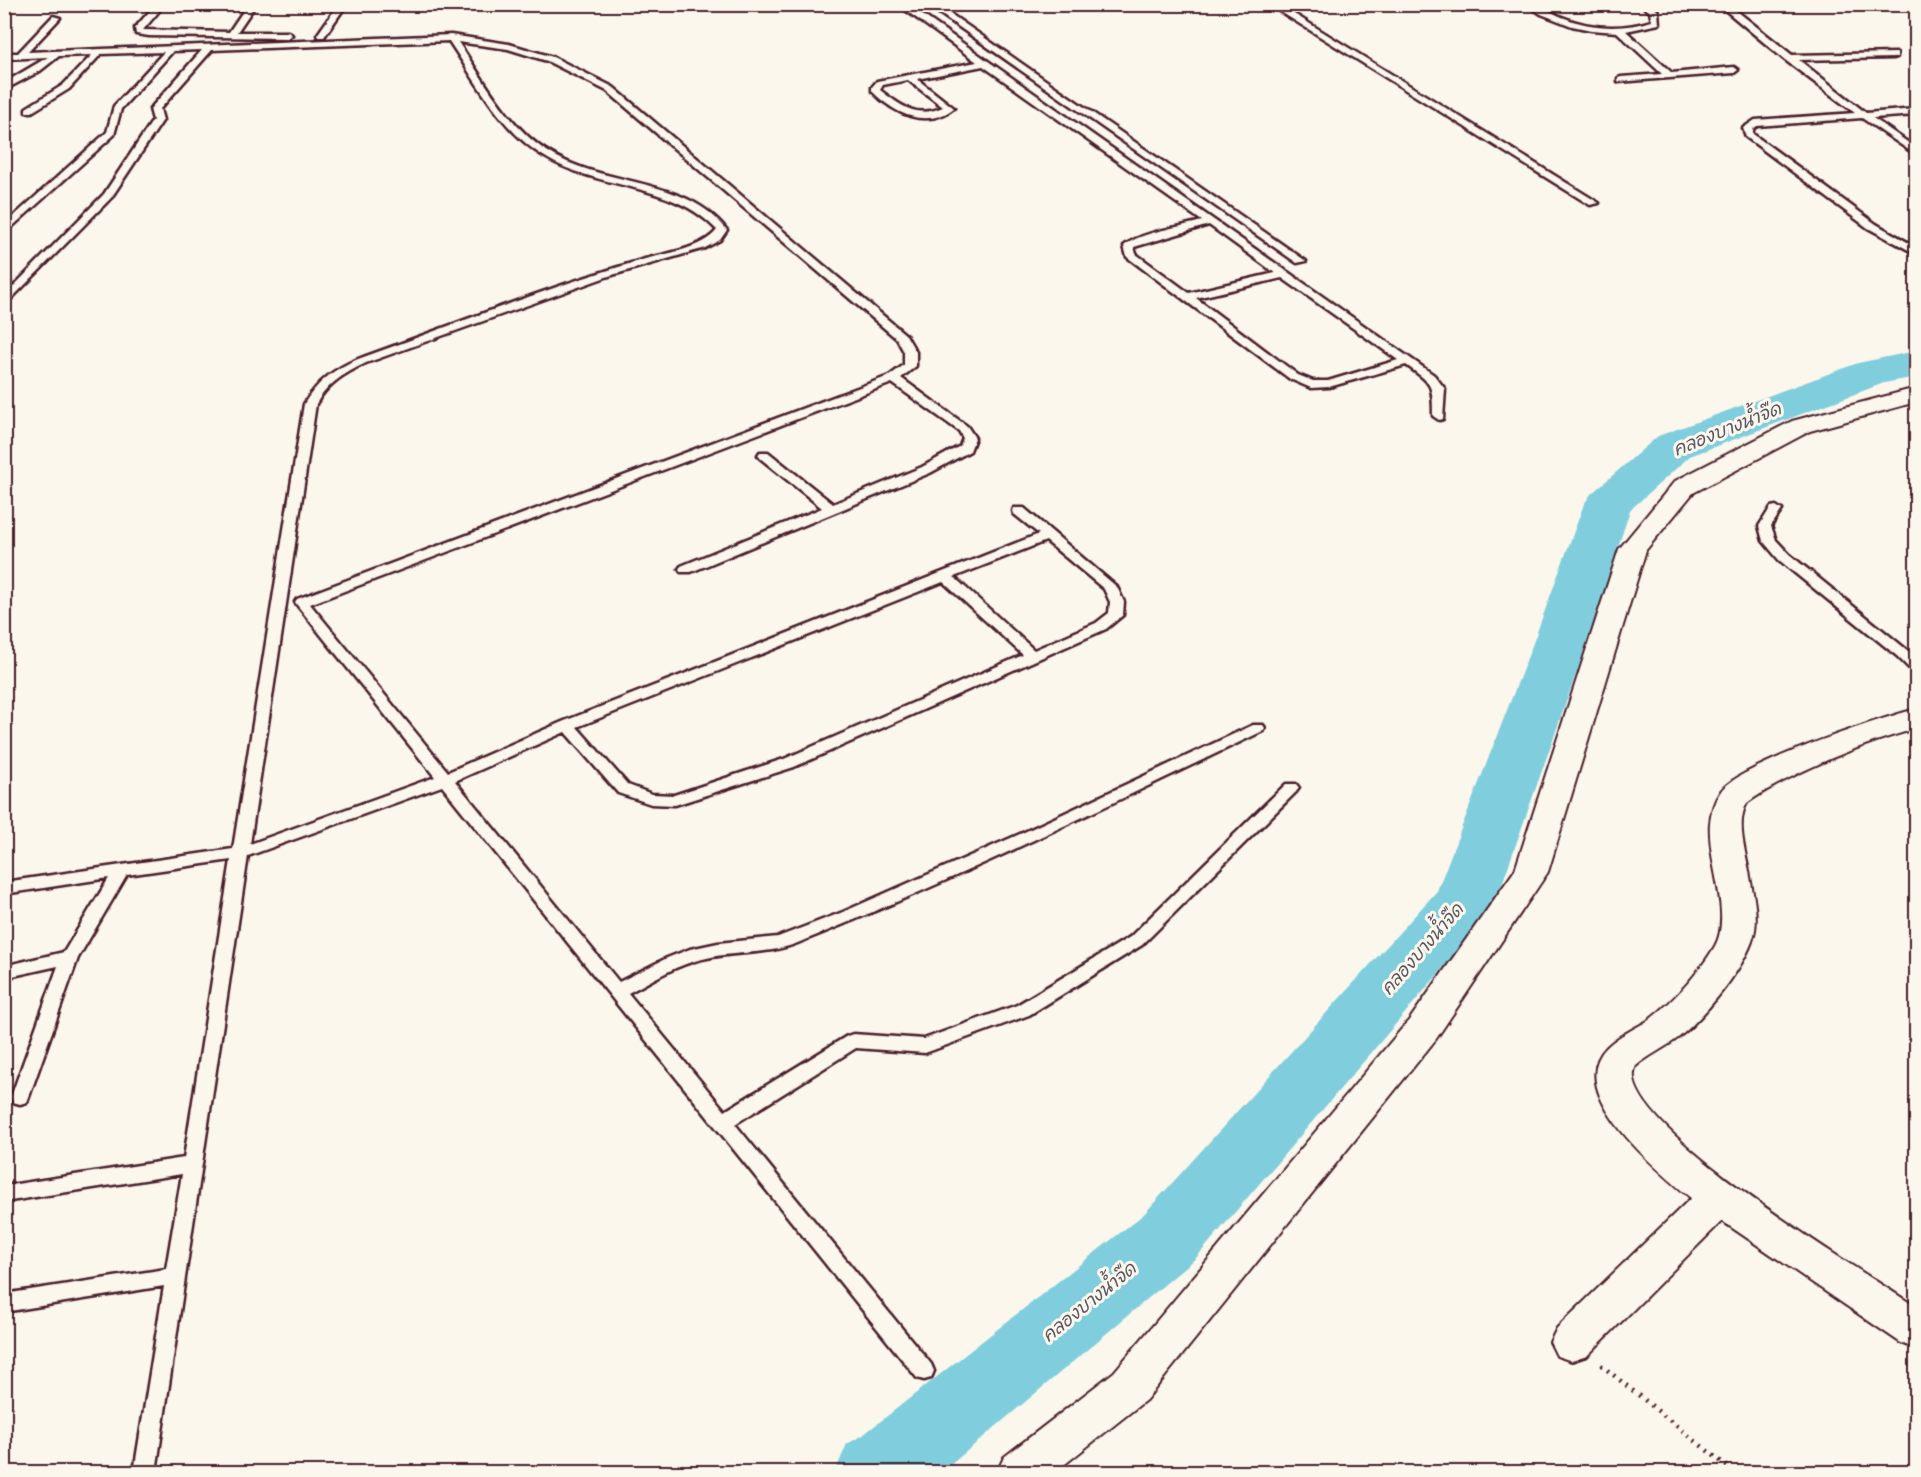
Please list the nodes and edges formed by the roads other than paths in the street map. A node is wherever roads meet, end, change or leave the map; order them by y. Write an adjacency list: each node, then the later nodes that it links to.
1 (161, 4): 12 (lane)
2 (252, 4): 12 (lane)
3 (343, 4): 13 (lane)
4 (902, 4): 24 (lane)
5 (930, 4): 38 (lane)
6 (1272, 4): 34 (lane)
7 (1530, 4): 11 (lane)
8 (1644, 4): 11 (lane)
9 (1722, 4): 23 (lane)
10 (56, 18): 20 (lane)
11 (1621, 31): 26 (lane)
12 (231, 35): 13 (lane)
13 (321, 35): 14 (lane)
14 (345, 35)
15 (451, 38): 16 (lane); 43 (lane); 54 (lane)
16 (209, 48): 17 (lane); 41 (lane)
17 (170, 50): 18 (lane); 36 (lane)
18 (99, 52): 19 (lane); 30 (lane)
19 (57, 54): 20 (lane); 29 (lane)
20 (21, 55): 22 (lane)
21 (1894, 55): 23 (lane)
22 (4, 56)
23 (1788, 58): 32 (lane)
24 (984, 63): 27 (lane); 35 (lane)
25 (1734, 70): 26 (lane)
26 (1670, 76): 28 (lane)
27 (909, 77): 27 (lane)
28 (1621, 80)
29 (4, 87)
30 (29, 110)
31 (1917, 112): 32 (lane)
32 (1863, 115): 33 (lane); 37 (lane)
33 (1917, 152)
34 (1594, 203)
35 (1210, 222): 39 (lane); 40 (lane)
36 (4, 231)
37 (1917, 251)
38 (1301, 261)
39 (1284, 274): 40 (lane); 42 (lane)
40 (1187, 297): 42 (lane)
41 (4, 303)
42 (1407, 361): 45 (lane)
43 (892, 378): 47 (lane); 53 (lane)
44 (1917, 395): 79 (street)
45 (1438, 416)
46 (764, 456): 47 (lane)
47 (830, 508): 51 (lane)
48 (1776, 510): 56 (lane)
49 (1019, 511): 50 (lane)
50 (1049, 535): 52 (lane); 55 (lane)
51 (686, 569)
52 (945, 576): 55 (lane); 58 (lane)
53 (302, 602): 54 (lane); 60 (lane)
54 (278, 603): 62 (lane)
55 (1032, 656): 58 (lane)
56 (1917, 667)
57 (1917, 719): 72 (street)
58 (567, 725): 60 (lane)
59 (1258, 728): 67 (lane)
60 (445, 779): 62 (lane); 67 (lane)
61 (1291, 788): 69 (lane)
62 (241, 853): 63 (lane); 70 (lane)
63 (121, 872): 64 (lane); 65 (lane)
64 (4, 888)
65 (70, 957): 66 (lane); 68 (lane)
66 (4, 972)
67 (617, 991): 69 (lane)
68 (20, 1097)
69 (724, 1121): 77 (lane)
70 (193, 1164): 71 (lane); 73 (lane)
71 (4, 1194)
72 (1719, 1197): 75 (street); 76 (street)
73 (175, 1276): 74 (lane); 78 (lane)
74 (4, 1303)
75 (1917, 1330)
76 (1572, 1342)
77 (924, 1371)
78 (145, 1473)
79 (1020, 1473)

